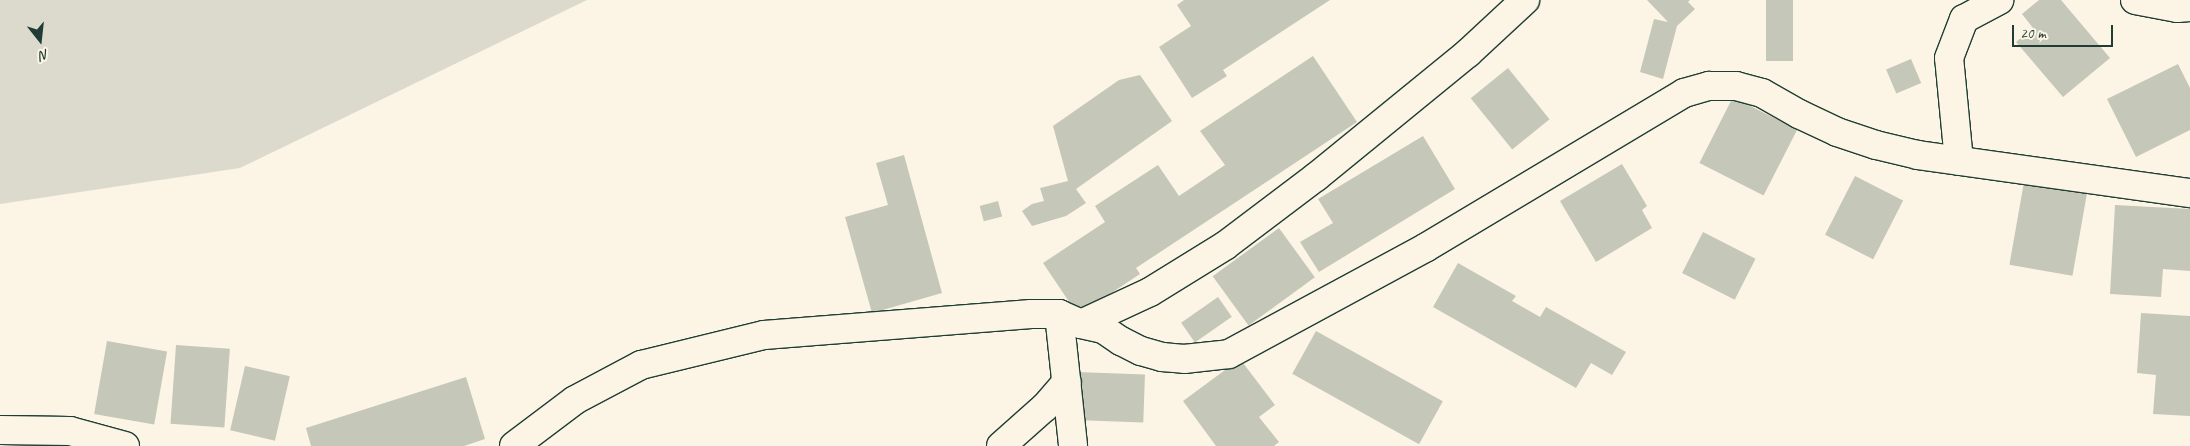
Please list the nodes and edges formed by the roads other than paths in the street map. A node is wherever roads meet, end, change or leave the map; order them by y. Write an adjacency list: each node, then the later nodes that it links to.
1 (1525, 0): 7 (street)
2 (1999, 0): 5 (street)
3 (2135, 0): 4 (street)
4 (2190, 7)
5 (1959, 160): 6 (street); 7 (street)
6 (2190, 193)
7 (1070, 319): 8 (street); 11 (street)
8 (1067, 382): 12 (street); 13 (street)
9 (0, 430): 10 (street)
10 (125, 446)
11 (514, 446)
12 (1001, 446)
13 (1073, 446)

